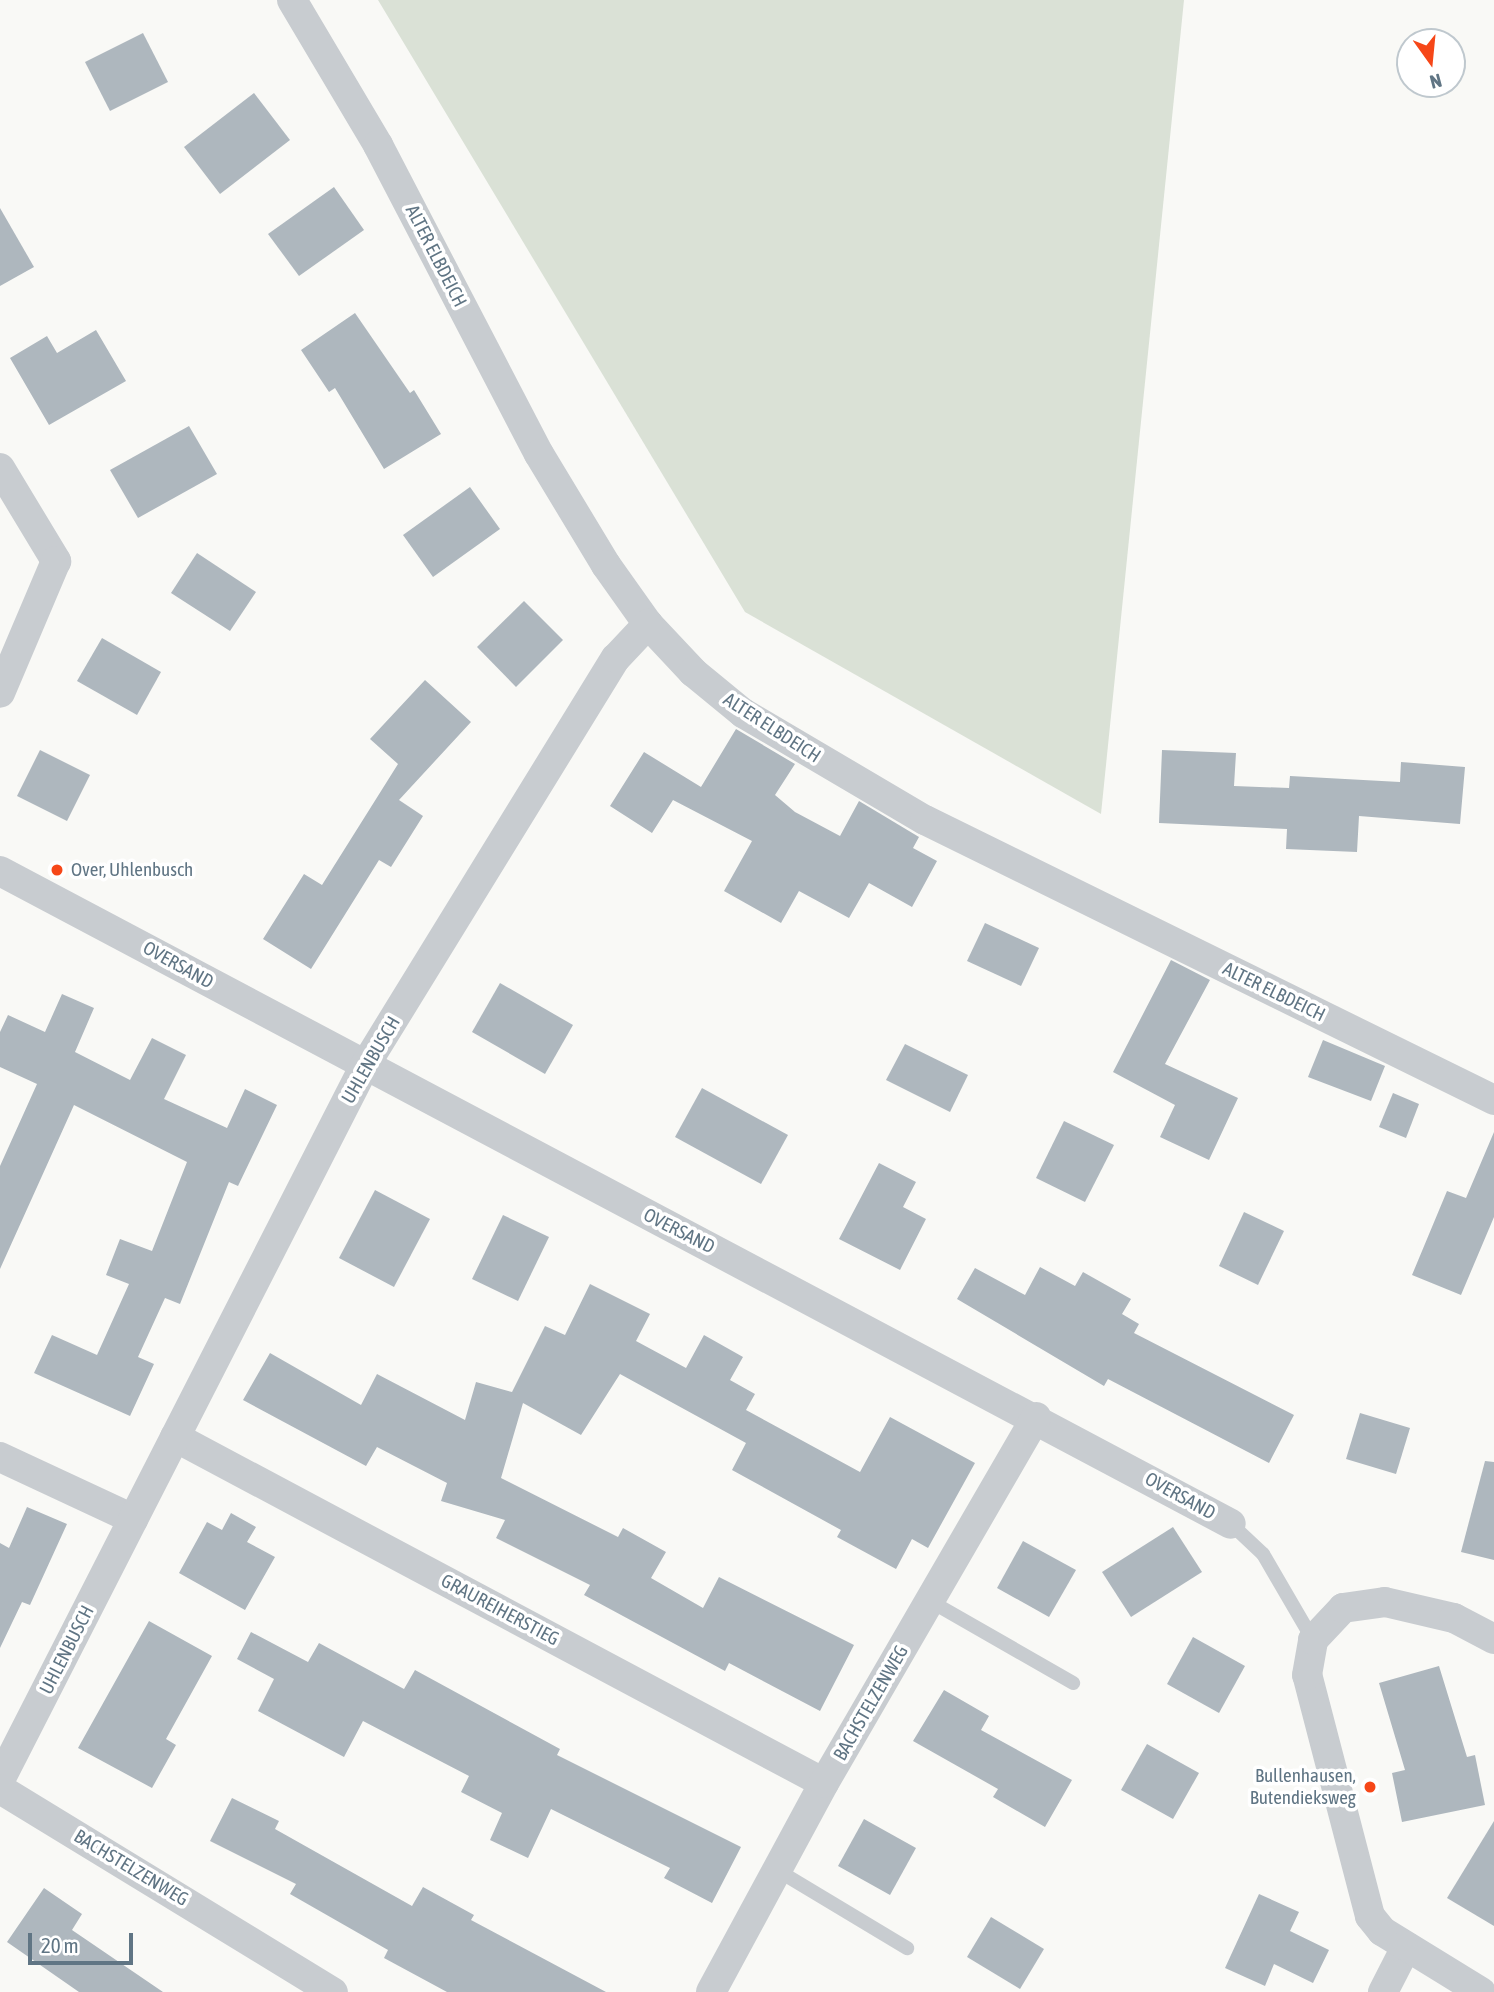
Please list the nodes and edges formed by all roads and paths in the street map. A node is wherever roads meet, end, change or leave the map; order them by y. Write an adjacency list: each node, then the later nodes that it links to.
1 (292, 0): 3 (street, ALTER ELBDEICH)
2 (0, 468): 4 (street)
3 (648, 624): 6 (street, UHLENBUSCH); 7 (street, ALTER ELBDEICH)
4 (0, 693)
5 (0, 870): 6 (street, OVERSAND)
6 (364, 1067): 8 (street, OVERSAND); 9 (street, UHLENBUSCH)
7 (1494, 1100)
8 (1036, 1416): 12 (street, OVERSAND); 13 (street, BACHSTELZENWEG)
9 (175, 1437): 11 (street, UHLENBUSCH); 18 (street, GRAUREIHERSTIEG)
10 (0, 1457): 11 (street)
11 (133, 1519): 17 (street, UHLENBUSCH)
12 (1231, 1524): 15 (lane, OVERSAND)
13 (930, 1601): 16 (lane); 18 (street, BACHSTELZENWEG)
14 (1494, 1639): 15 (street)
15 (1313, 1640): 21 (street)
16 (1073, 1683)
17 (0, 1780)
18 (824, 1783): 20 (street, BACHSTELZENWEG)
19 (0, 1789): 23 (street, BACHSTELZENWEG)
20 (777, 1870): 22 (lane); 24 (street, BACHSTELZENWEG)
21 (1406, 1947): 25 (street); 26 (street)
22 (907, 1948)
23 (333, 1992)
24 (711, 1992)
25 (1383, 1992)
26 (1481, 1992)

